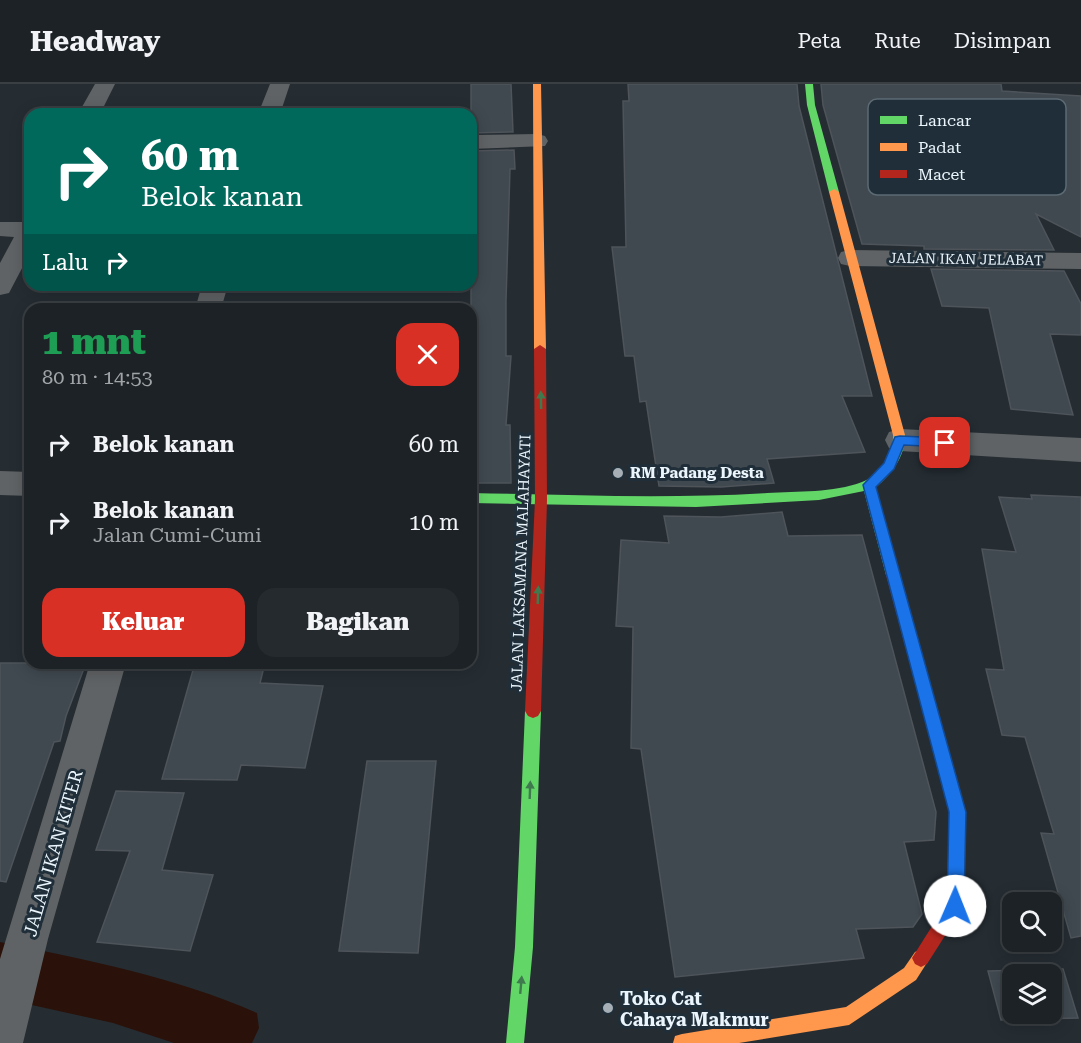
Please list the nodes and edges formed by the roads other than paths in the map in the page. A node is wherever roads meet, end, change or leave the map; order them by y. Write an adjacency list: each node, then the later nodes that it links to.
1 (105, 84): 5 (street)
2 (280, 84): 6 (street)
3 (537, 84): 7 (main road, JALAN LAKSAMANA MALAHAYATI)
4 (809, 84): 12 (main road)
5 (92, 108)
6 (272, 108)
7 (537, 141): 8 (street); 21 (main road, JALAN LAKSAMANA MALAHAYATI, one-way to 7)
8 (477, 142)
9 (0, 230): 10 (street)
10 (24, 230)
11 (24, 241): 14 (street)
12 (850, 258): 13 (street, JALAN IKAN JELABAT); 15 (main road)
13 (1081, 261)
14 (0, 287)
15 (900, 440): 16 (street); 19 (main road)
16 (1081, 450)
17 (0, 483): 18 (street)
18 (24, 484)
19 (869, 485): 21 (main road); 25 (main road)
20 (477, 498): 21 (main road)
21 (541, 500): 24 (main road, JALAN LAKSAMANA MALAHAYATI, one-way to 21)
22 (106, 669): 23 (street, JALAN IKAN KITER)
23 (5, 1026)
24 (515, 1043)
25 (682, 1043)

